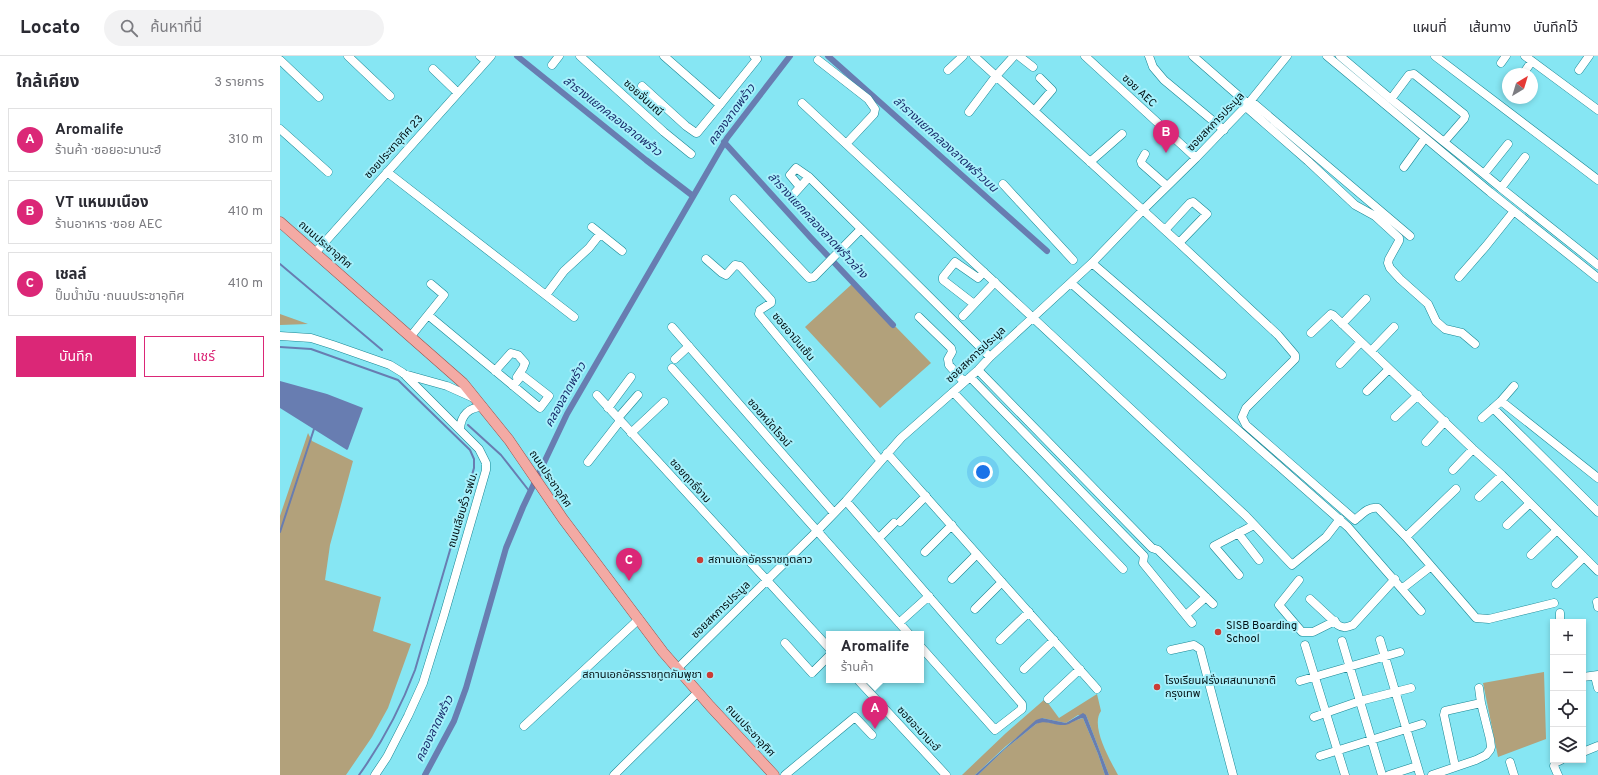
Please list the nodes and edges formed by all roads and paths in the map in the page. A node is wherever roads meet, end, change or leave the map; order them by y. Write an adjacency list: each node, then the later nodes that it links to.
1 (284, 56): 23 (street)
2 (348, 56): 38 (street)
3 (559, 56): 27 (street)
4 (580, 56): 53 (street, ซอยจั่นมณี)
5 (664, 56): 42 (street)
6 (754, 56): 42 (street)
7 (963, 56): 31 (street)
8 (974, 56): 33 (street)
9 (1014, 56): 33 (street)
10 (1019, 56): 28 (street)
11 (1085, 56): 56 (street, ซอย AEC)
12 (1149, 56): 47 (street)
13 (1193, 56): 41 (street)
14 (1287, 56): 41 (street, ซอยสหการประมูล)
15 (1327, 56): 49 (street)
16 (1340, 56): 39 (street)
17 (1435, 56): 22 (street)
18 (1506, 56): 26 (street)
19 (1525, 56): 25 (street)
20 (1590, 56): 32 (street)
21 (486, 58): 36 (street, ซอยประชาอุทิศ 23)
22 (1444, 59): 63 (street)
23 (280, 60): 37 (street)
24 (818, 60): 51 (street)
25 (1532, 61): 29 (street); 43 (street)
26 (1501, 63)
27 (552, 65)
28 (1033, 67)
29 (1527, 68)
30 (433, 69): 36 (street)
31 (948, 70)
32 (1579, 70)
33 (996, 76): 44 (street); 45 (street)
34 (1040, 78): 44 (street)
35 (642, 86): 42 (street)
36 (458, 93): 60 (street, ซอยประชาอุทิศ 23)
37 (319, 96)
38 (390, 96)
39 (1391, 99): 50 (street); 50 (street)
40 (802, 103): 51 (street)
41 (1248, 104): 47 (street, ซอยสหการประมูล); 77 (street); 106 (street)
42 (720, 105)
43 (1598, 110)
44 (1034, 111): 57 (street)
45 (969, 112)
46 (280, 129): 59 (street)
47 (1224, 130): 56 (street, ซอยสหการประมูล)
48 (1122, 134): 57 (street)
49 (1425, 138): 58 (street); 71 (street)
50 (1444, 142): 61 (street)
51 (846, 144): 85 (street)
52 (1508, 144): 61 (street)
53 (692, 154)
54 (1145, 154): 65 (street)
55 (1525, 157): 67 (street)
56 (1196, 158): 65 (street, ซอยสหการประมูล)
57 (1090, 162): 70 (street)
58 (1404, 167)
59 (328, 172)
60 (387, 172): 80 (street, ซอยประชาอุทิศ 23); 91 (street)
61 (1484, 174): 67 (street)
62 (809, 178): 66 (street); 66 (street); 74 (street)
63 (1598, 180)
64 (1004, 184): 82 (street)
65 (1167, 186): 70 (street, ซอยสหการประมูล)
66 (800, 187): 68 (street)
67 (1501, 188): 84 (street)
68 (793, 195)
69 (734, 199): 74 (street)
70 (1143, 210): 75 (street); 83 (street, ซอยสหการประมูล)
71 (1514, 211): 86 (street); 87 (street)
72 (281, 226): 80 (main road, ถนนประชาอุทิศ)
73 (592, 227): 76 (street)
74 (861, 229): 109 (street)
75 (1165, 230): 78 (street); 78 (street)
76 (600, 234): 79 (street); 91 (street)
77 (1410, 236)
78 (1179, 243): 159 (street)
79 (622, 251)
80 (316, 252): 104 (main road, ถนนประชาอุทิศ)
81 (706, 259): 144 (street, ซอยอามินเซ็น)
82 (1073, 260)
83 (1092, 263): 89 (street, ซอยสหการประมูล); 117 (street)
84 (1598, 265)
85 (984, 272): 88 (street); 93 (street)
86 (1459, 277)
87 (1598, 278)
88 (994, 282): 93 (street); 98 (street)
89 (1071, 283): 98 (street, ซอยสหการประมูล); 158 (street)
90 (431, 284): 94 (street)
91 (546, 295): 96 (street)
92 (1366, 299): 99 (street)
93 (974, 304): 95 (street)
94 (428, 315): 104 (street); 115 (street)
95 (963, 316)
96 (574, 317)
97 (919, 317): 119 (street)
98 (1033, 318): 109 (street, ซอยสหการประมูล); 161 (street)
99 (1342, 324): 102 (street); 105 (street)
100 (672, 327): 107 (street, ซอยหมัดโรจน์)
101 (1394, 327): 108 (street)
102 (1311, 332)
103 (280, 336): 116 (street, ถนนเลียบรั้ว รฟม.)
104 (411, 336): 130 (main road, ถนนประชาอุทิศ)
105 (1361, 342): 108 (street); 111 (street)
106 (1475, 344)
107 (689, 346): 110 (street); 157 (street, ซอยหมัดโรจน์)
108 (1371, 351): 113 (street)
109 (990, 357): 114 (street, ซอยสหการประมูล)
110 (675, 359)
111 (1340, 364)
112 (672, 368): 165 (street)
113 (1389, 369): 121 (street); 126 (street)
114 (978, 370): 119 (street, ซอยสหการประมูล); 125 (street)
115 (495, 371): 115 (street)
116 (403, 373): 130 (street); 137 (street, ถนนเลียบรั้ว รฟม.)
117 (1222, 375)
118 (631, 377): 131 (street)
119 (967, 379): 122 (street, ซอยสหการประมูล); 129 (street)
120 (1514, 386): 127 (street)
121 (1367, 391)
122 (952, 392): 143 (street, ซอยสหการประมูล); 177 (street)
123 (597, 395): 131 (street, ซอยฤทธิ์งาม)
124 (638, 395): 135 (street)
125 (1002, 395): 129 (street); 138 (street)
126 (1418, 395): 133 (street); 136 (street)
127 (1501, 401): 132 (street); 148 (street)
128 (664, 402): 139 (street)
129 (995, 402): 140 (street)
130 (479, 403): 137 (street); 197 (main road, ถนนประชาอุทิศ)
131 (608, 408): 135 (street, ซอยฤทธิ์งาม)
132 (1493, 408): 134 (street); 156 (street)
133 (1395, 417)
134 (1482, 418)
135 (619, 420): 139 (street, ซอยฤทธิ์งาม); 145 (street)
136 (1445, 421): 141 (street); 142 (street)
137 (460, 428): 248 (street, ถนนเลียบรั้ว รฟม.)
138 (1037, 431): 140 (street); 150 (street)
139 (631, 433): 183 (street, ซอยฤทธิ์งาม)
140 (1030, 438): 154 (street)
141 (1426, 442)
142 (1473, 449): 146 (street); 147 (street)
143 (887, 453): 144 (street, ซอยสหการประมูล); 151 (street)
144 (880, 460): 153 (street, ซอยสหการประมูล)
145 (588, 462)
146 (1453, 470)
147 (1502, 475): 152 (street); 155 (street)
148 (1598, 478)
149 (1456, 489): 168 (street)
150 (1097, 492): 154 (street); 169 (street)
151 (926, 496): 160 (street); 167 (street)
152 (1479, 497)
153 (846, 500): 157 (street, ซอยสหการประมูล); 167 (street)
154 (1091, 500): 173 (street)
155 (1530, 503): 162 (street); 164 (street)
156 (1598, 512)
157 (834, 513): 165 (street, ซอยสหการประมูล)
158 (1340, 519): 161 (street); 163 (street)
159 (1355, 520): 163 (street); 168 (street)
160 (952, 525): 170 (street); 171 (street)
161 (1254, 525): 166 (street)
162 (1507, 525)
163 (1348, 527): 181 (street)
164 (1557, 530): 172 (street); 174 (street)
165 (817, 531): 183 (street, ซอยสหการประมูล); 200 (street)
166 (1238, 534): 175 (street); 179 (street)
167 (878, 538): 187 (street)
168 (1406, 538): 176 (street)
169 (1152, 548): 173 (street); 188 (street)
170 (924, 552)
171 (978, 554): 180 (street); 184 (street)
172 (1531, 555)
173 (1144, 556): 196 (street)
174 (1584, 558): 178 (street); 185 (street)
175 (1259, 560)
176 (1430, 567): 186 (street); 190 (street)
177 (1122, 569)
178 (1598, 571)
179 (1239, 575)
180 (952, 579)
181 (1394, 579): 186 (street); 199 (street)
182 (1299, 580): 199 (street)
183 (767, 581): 208 (street); 216 (street, ซอยสหการประมูล)
184 (1002, 582): 192 (street); 194 (street)
185 (1556, 584)
186 (1403, 588): 193 (street)
187 (929, 596): 200 (street); 211 (street)
188 (1206, 597): 191 (street); 196 (street)
189 (1310, 599): 199 (street)
190 (1554, 603)
191 (1213, 604)
192 (975, 609)
193 (1421, 611)
194 (1029, 612): 203 (street); 204 (street)
195 (1560, 613): 198 (street)
196 (1186, 615): 201 (street)
197 (639, 619): 216 (main road, ถนนประชาอุทิศ); 236 (street)
198 (1560, 619)
199 (1334, 621)
200 (899, 623): 202 (street)
201 (1192, 623)
202 (906, 631)
203 (1000, 640)
204 (1054, 640): 217 (street); 218 (street)
205 (1380, 640): 213 (street)
206 (1342, 641): 215 (street)
207 (785, 643): 214 (street)
208 (826, 645)
209 (1305, 645): 219 (street)
210 (1171, 650): 253 (street)
211 (924, 651)
212 (1400, 652): 213 (street)
213 (1385, 656): 215 (street); 228 (street)
214 (826, 659)
215 (1350, 667): 219 (street); 231 (street)
216 (677, 669): 229 (main road, ถนนประชาอุทิศ)
217 (1024, 669)
218 (1080, 669): 227 (street); 230 (street)
219 (1315, 676): 222 (street); 233 (street)
220 (1596, 676): 221 (street); 226 (street)
221 (1586, 677)
222 (1300, 681)
223 (861, 683): 252 (street, ซอยอะมานะฮ์)
224 (1411, 688): 228 (street)
225 (1479, 688): 232 (street)
226 (1598, 688)
227 (1097, 689)
228 (1396, 692): 231 (street); 237 (street)
229 (697, 693): 249 (street); 250 (main road, ถนนประชาอุทิศ)
230 (1048, 698)
231 (1360, 701): 233 (street); 239 (street)
232 (1481, 703): 247 (street); 247 (street)
233 (1325, 712): 234 (street); 241 (street)
234 (1314, 717)
235 (1422, 724): 237 (street)
236 (524, 726)
237 (1407, 728): 239 (street); 246 (street)
238 (872, 735): 251 (street)
239 (1371, 739): 241 (street); 255 (street)
240 (1598, 746): 242 (street)
241 (1337, 750): 243 (street); 254 (street)
242 (1586, 751)
243 (1320, 756)
244 (1510, 762): 259 (street)
245 (1555, 763): 260 (street)
246 (1417, 766): 256 (street); 257 (street)
247 (1455, 766): 258 (street)
248 (375, 775)
249 (614, 775)
250 (774, 775)
251 (785, 775)
252 (946, 775)
253 (1233, 775)
254 (1344, 775)
255 (1382, 775)
256 (1390, 775)
257 (1420, 775)
258 (1432, 775)
259 (1514, 775)
260 (1558, 775)

